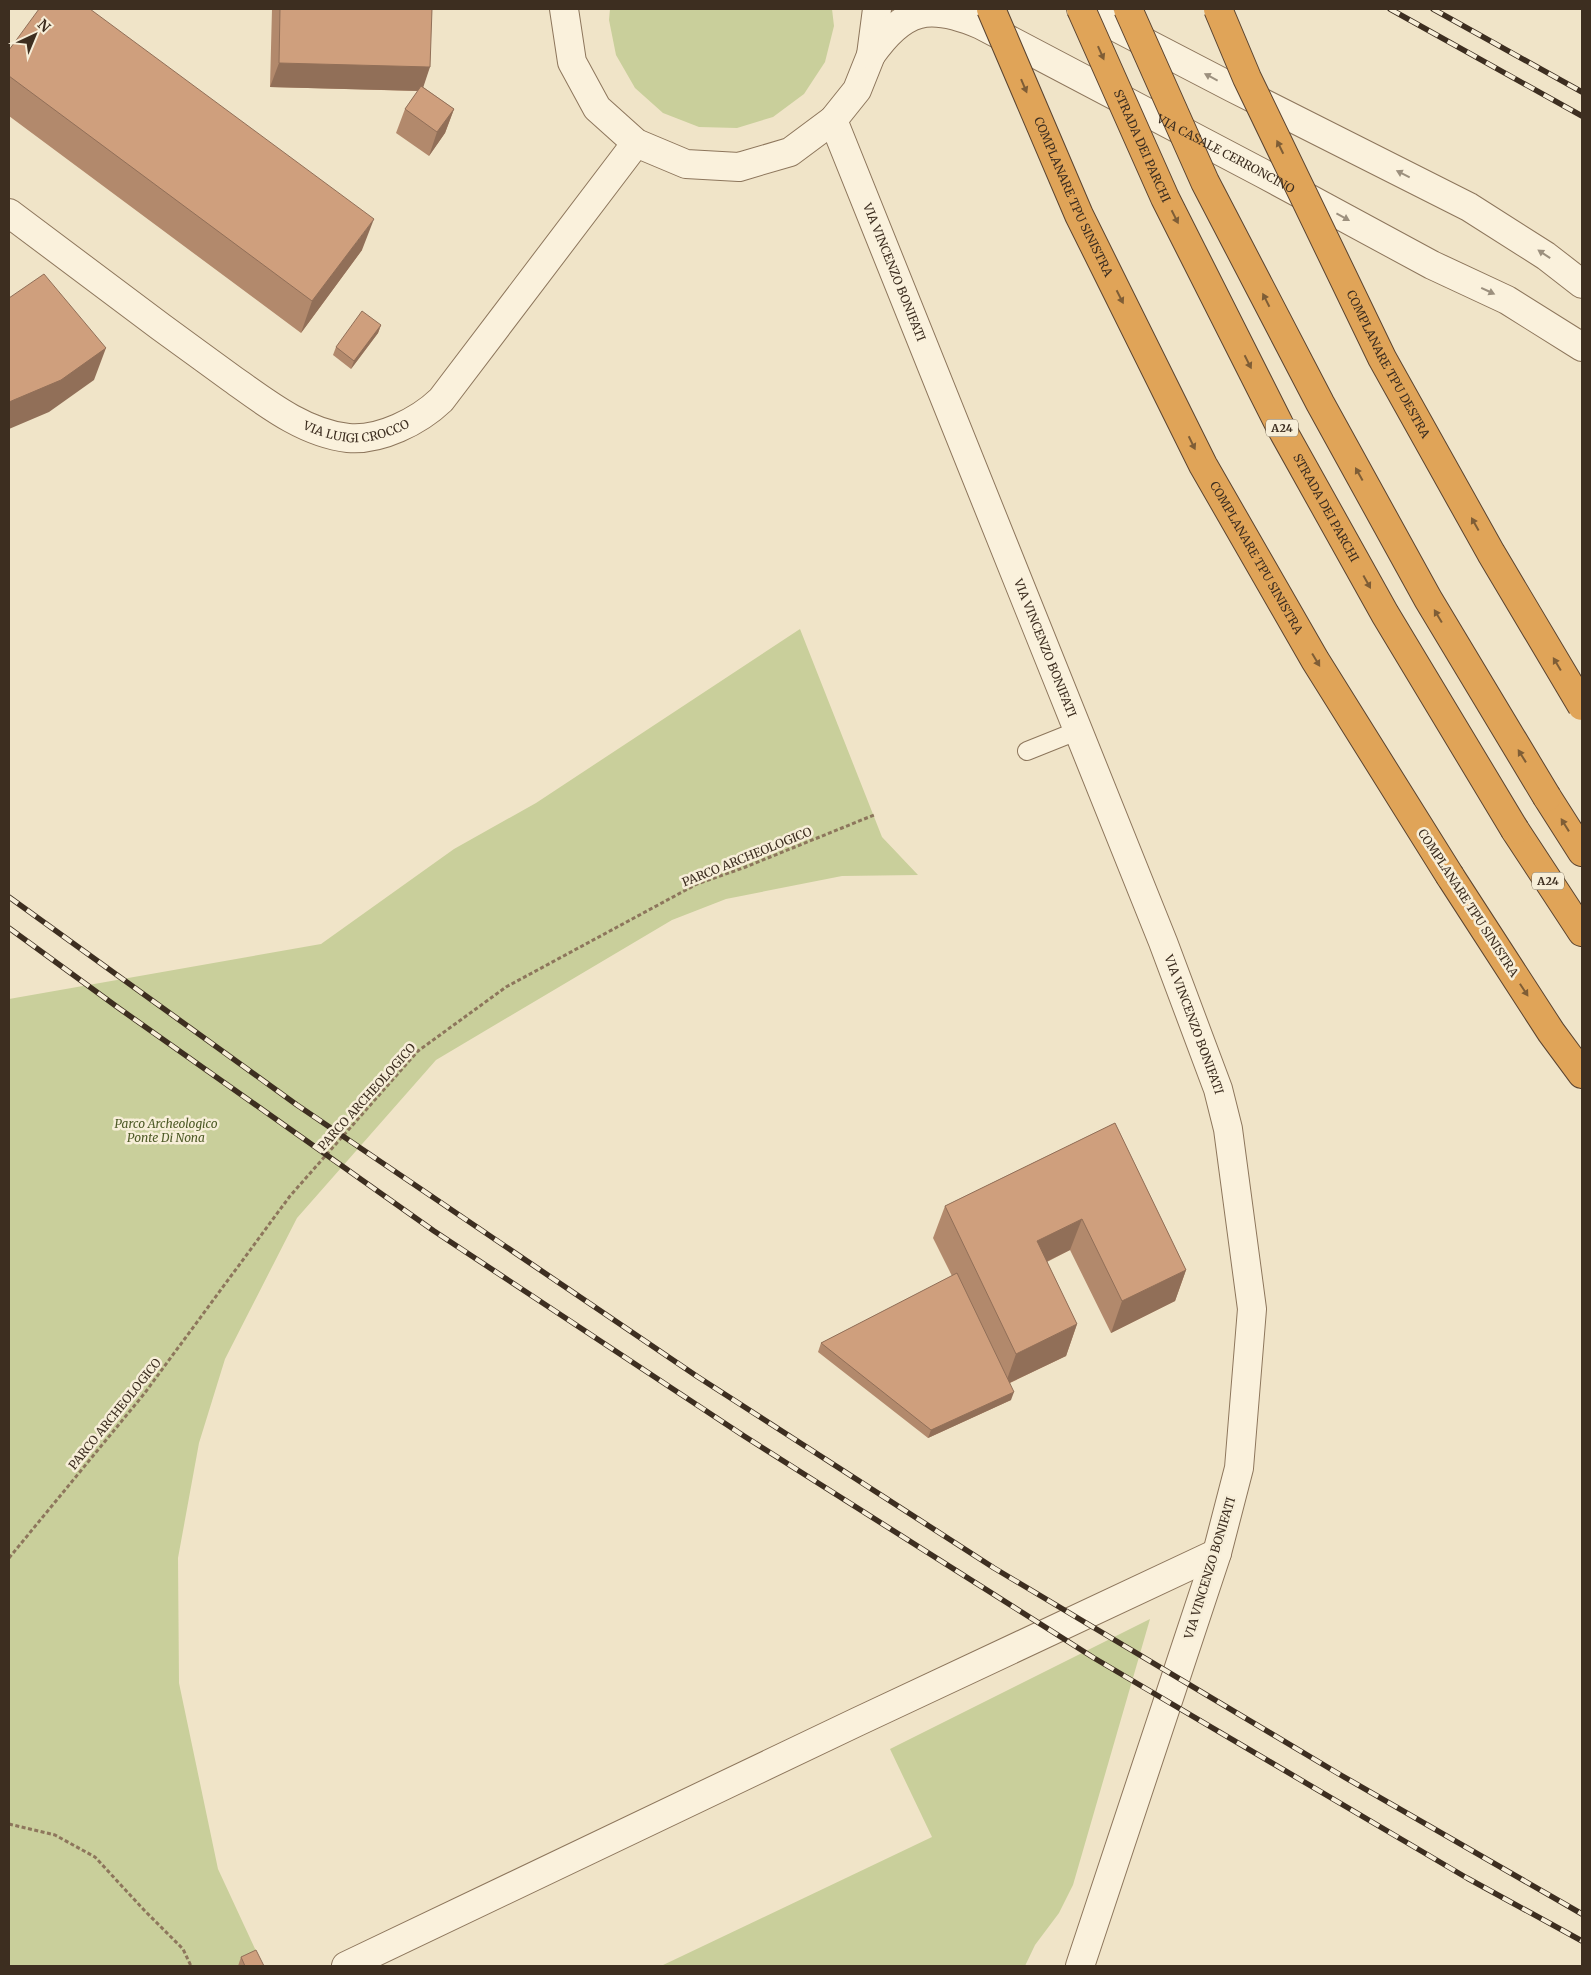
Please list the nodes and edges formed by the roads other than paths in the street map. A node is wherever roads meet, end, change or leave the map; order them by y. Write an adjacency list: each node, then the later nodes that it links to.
1 (564, 9): 9 (street)
2 (877, 9): 7 (street)
3 (992, 9): 18 (highway, COMPLANARE TPU SINISTRA, one-way to 18, bridge)
4 (1081, 9): 11 (street, one-way to 4); 17 (highway, STRADA DEI PARCHI / A24, one-way to 17, bridge)
5 (1128, 9): 16 (highway, one-way to 5, bridge)
6 (1218, 9): 13 (highway, COMPLANARE TPU DESTRA, one-way to 6, bridge)
7 (872, 55): 8 (street); 12 (street, VIA CASALE CERRONCINO, one-way to 12)
8 (833, 120): 9 (street); 14 (street, VIA VINCENZO BONIFATI)
9 (636, 143): 10 (street, VIA LUIGI CROCCO)
10 (9, 213)
11 (1582, 284)
12 (1582, 347)
13 (1582, 706)
14 (1077, 731): 15 (lane); 19 (street, VIA VINCENZO BONIFATI)
15 (1027, 751)
16 (1582, 852)
17 (1582, 932)
18 (1582, 1074)
19 (1217, 1553): 20 (street); 21 (street, VIA VINCENZO BONIFATI)
20 (346, 1966)
21 (1080, 1966)

